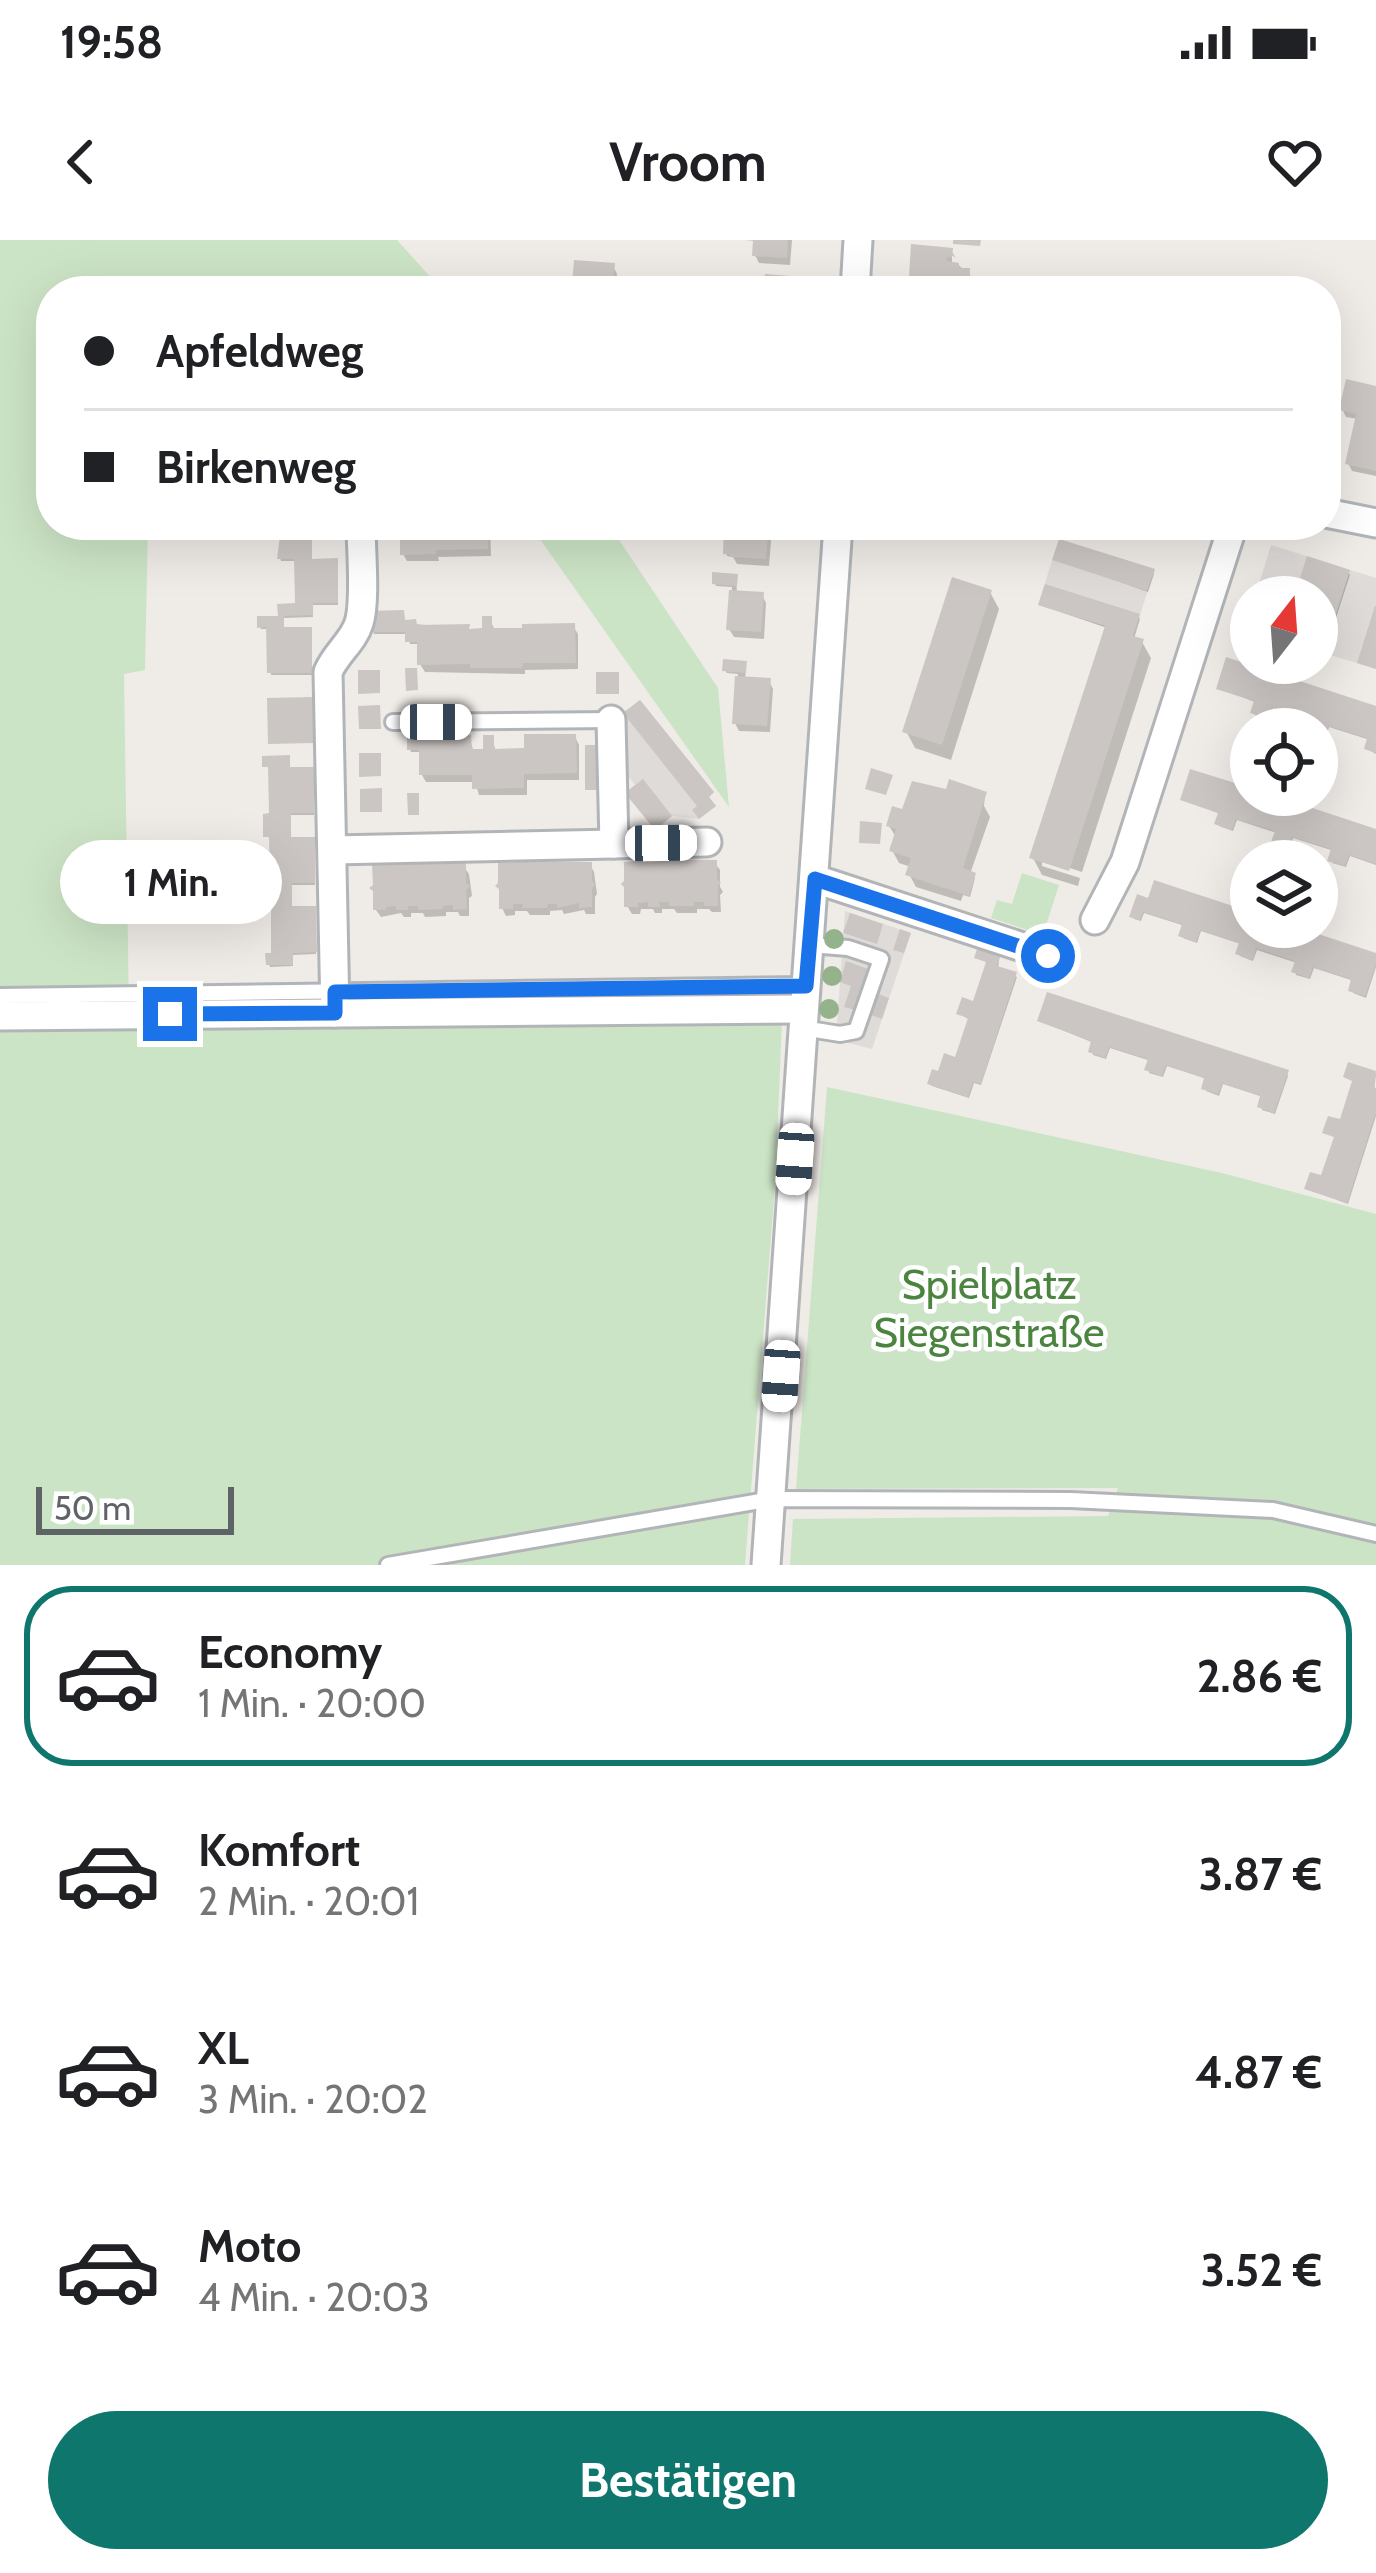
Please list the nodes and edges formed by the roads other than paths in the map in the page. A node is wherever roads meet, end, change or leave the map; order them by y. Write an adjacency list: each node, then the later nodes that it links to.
1 (858, 240): 2 (street)
2 (856, 276)
3 (1341, 516): 4 (street)
4 (1376, 523)
5 (361, 540): 12 (street)
6 (837, 540): 13 (street)
7 (1228, 540): 14 (street)
8 (611, 720): 9 (lane); 11 (street)
9 (393, 722)
10 (707, 842): 11 (street)
11 (614, 844): 12 (street)
12 (333, 850): 18 (street)
13 (815, 879): 15 (street); 16 (street)
14 (1095, 920)
15 (810, 945): 19 (street); 19 (lane)
16 (1062, 960)
17 (0, 996): 18 (lane)
18 (335, 1002): 19 (street); 20 (street)
19 (804, 1008): 21 (street)
20 (0, 1016)
21 (772, 1499): 22 (lane); 23 (lane); 24 (street)
22 (1376, 1534)
23 (388, 1565)
24 (766, 1565)

